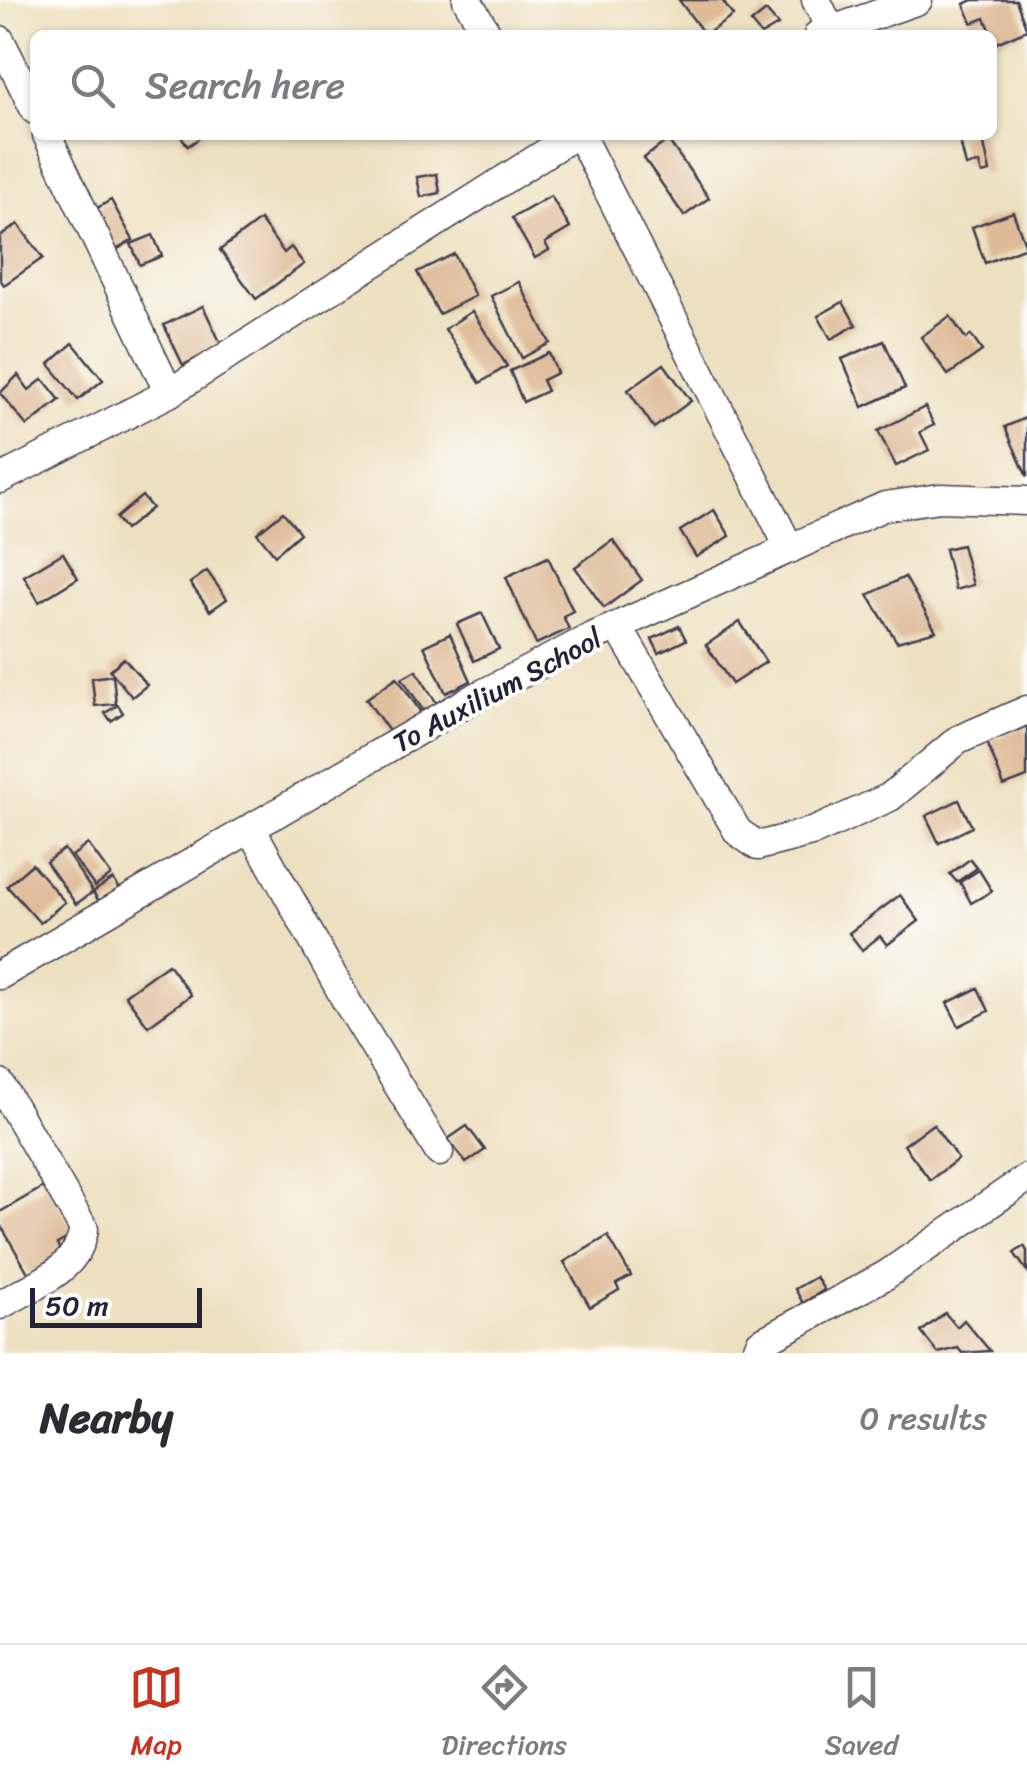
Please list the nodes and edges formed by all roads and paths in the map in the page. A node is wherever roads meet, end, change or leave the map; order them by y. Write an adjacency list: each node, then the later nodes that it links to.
1 (467, 0): 4 (street)
2 (816, 0): 5 (street)
3 (918, 0): 6 (street)
4 (485, 30)
5 (823, 30)
6 (833, 30)
7 (0, 40): 8 (street)
8 (30, 100)
9 (49, 140): 12 (street)
10 (561, 140): 12 (street)
11 (565, 140): 15 (street)
12 (170, 392): 13 (street)
13 (0, 479)
14 (1027, 501): 15 (street, To Auxilium School)
15 (790, 549): 16 (street, To Auxilium School)
16 (618, 627): 17 (street); 18 (street, To Auxilium School)
17 (1027, 710)
18 (252, 828): 19 (street, To Auxilium School); 21 (street)
19 (0, 975)
20 (0, 1084): 23 (street)
21 (439, 1152)
22 (1027, 1178): 24 (street)
23 (0, 1305)
24 (756, 1353)

